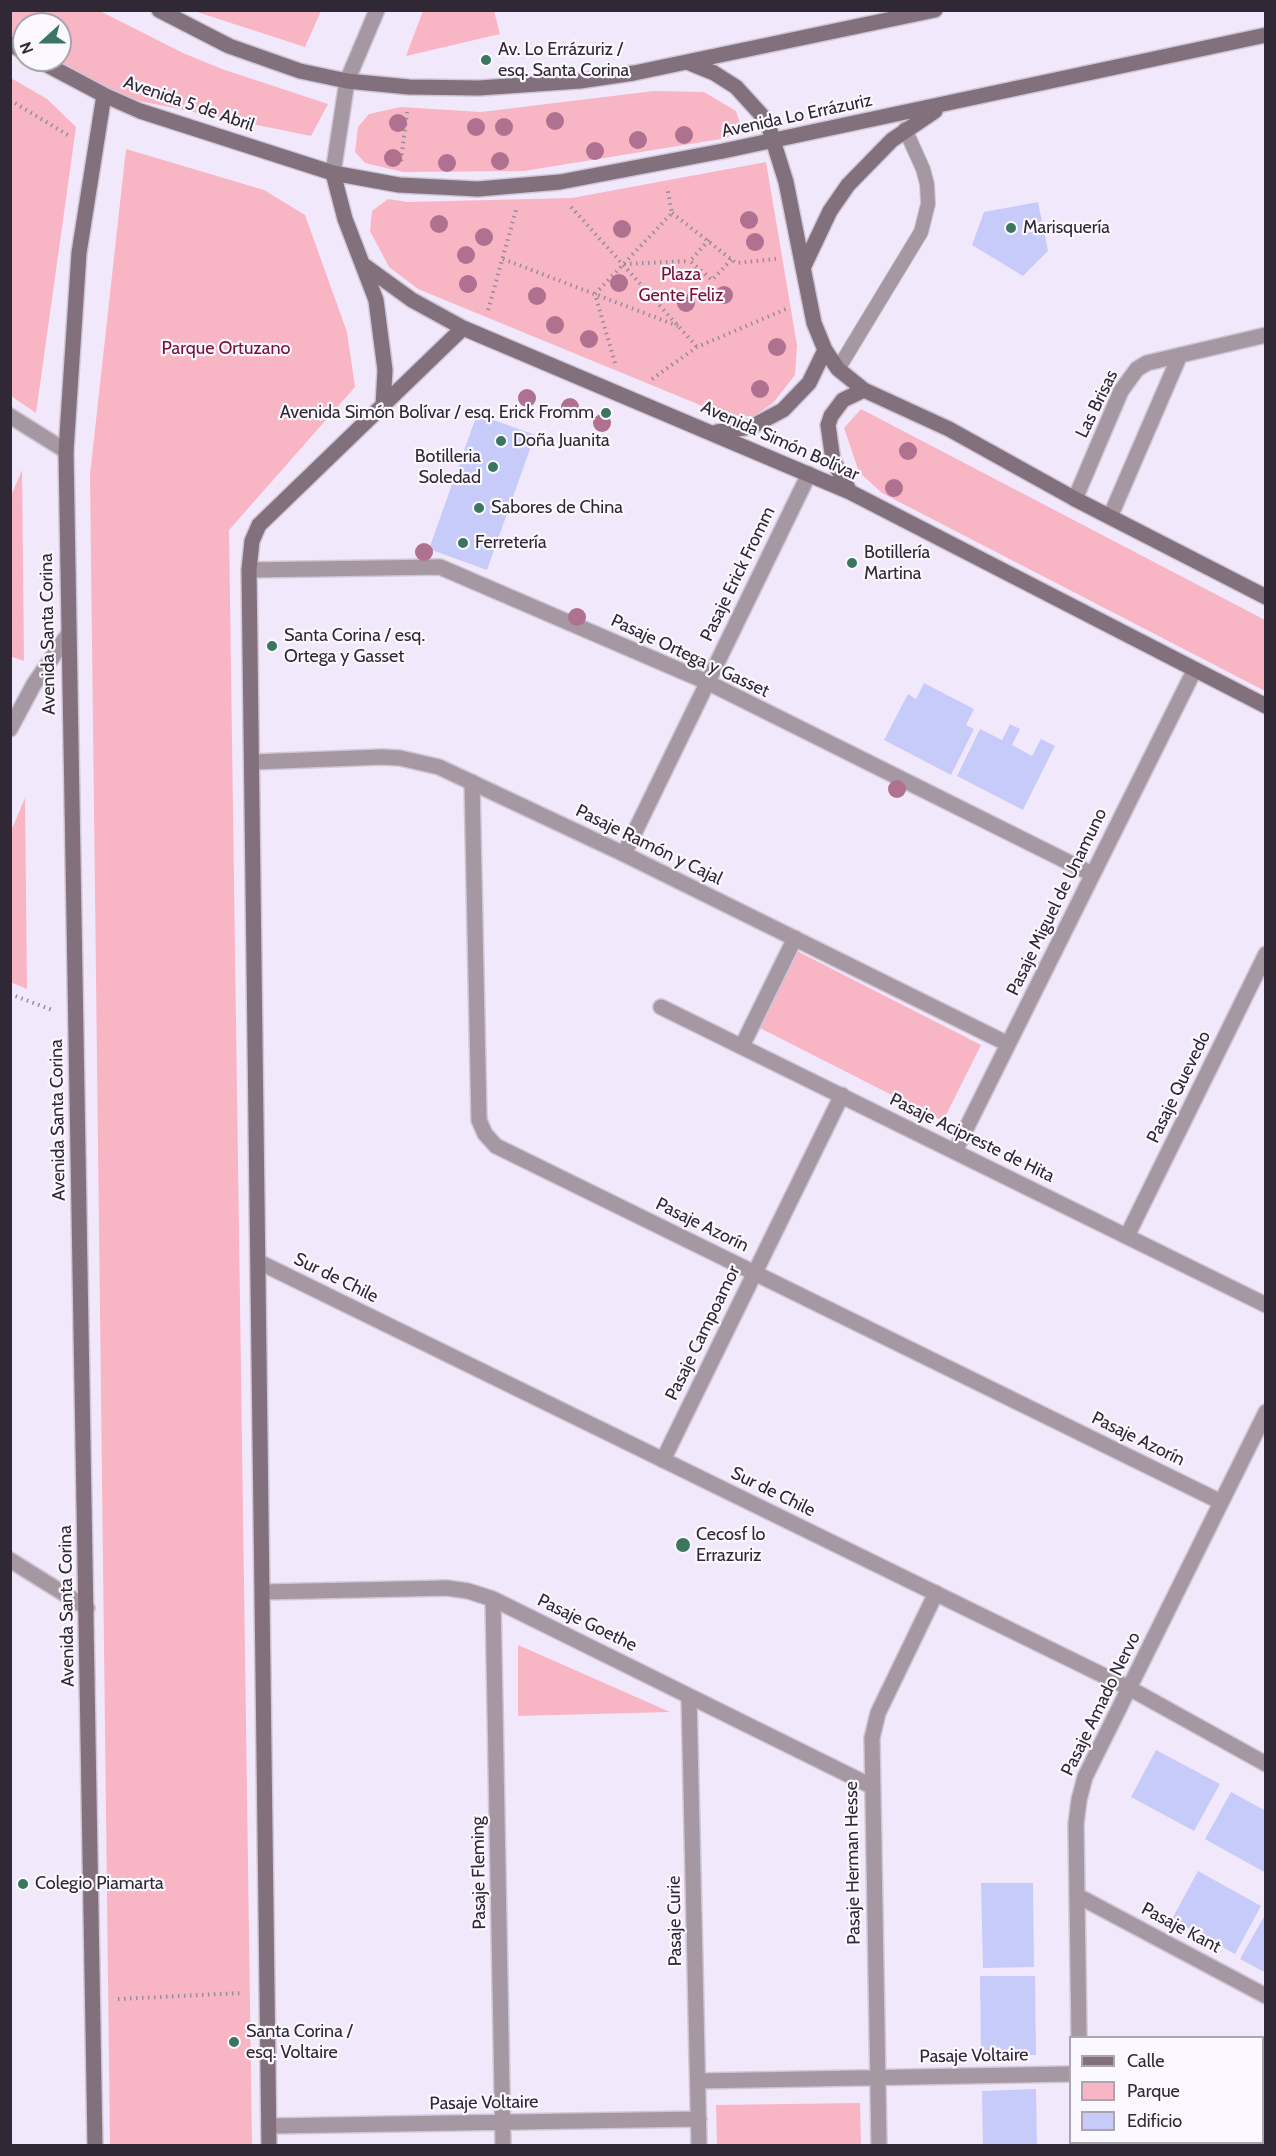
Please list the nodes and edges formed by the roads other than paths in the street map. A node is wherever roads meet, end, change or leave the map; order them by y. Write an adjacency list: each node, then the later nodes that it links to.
1 (159, 10): 7 (main road)
2 (376, 10): 7 (street)
3 (935, 10): 5 (main road)
4 (1266, 34): 9 (main road, Avenida Lo Errázuriz)
5 (687, 62): 7 (main road); 11 (main road)
6 (60, 72): 8 (main road, Avenida 5 de Abril)
7 (347, 81): 12 (street)
8 (104, 96): 12 (main road, Avenida 5 de Abril); 24 (main road, Avenida Santa Corina)
9 (944, 105): 10 (main road); 11 (main road, Avenida Lo Errázuriz)
10 (905, 129): 14 (main road); 19 (lane)
11 (774, 140): 12 (main road, Avenida Lo Errázuriz); 14 (main road)
12 (333, 173): 13 (main road)
13 (365, 266): 15 (main road, Avenida Simón Bolívar); 21 (main road)
14 (803, 268): 17 (main road)
15 (463, 328): 21 (main road); 23 (main road, Avenida Simón Bolívar)
16 (1265, 336): 18 (street, Las Brisas)
17 (825, 350): 19 (main road); 23 (main road)
18 (1180, 355): 27 (street, Las Brisas); 28 (street)
19 (838, 369): 20 (main road)
20 (864, 390): 26 (main road); 27 (main road)
21 (383, 406): 29 (main road)
22 (10, 416): 24 (street)
23 (714, 432): 25 (main road, Avenida Simón Bolívar)
24 (66, 451): 31 (main road, Avenida Santa Corina)
25 (808, 474): 26 (main road, Avenida Simón Bolívar); 33 (street, Pasaje Erick Fromm)
26 (850, 492): 32 (main road, Avenida Simón Bolívar)
27 (1076, 499): 28 (main road)
28 (1110, 517): 30 (main road)
29 (249, 570): 33 (street, Pasaje Ortega y Gasset); 36 (main road)
30 (1266, 597)
31 (67, 636): 35 (street); 58 (main road, Avenida Santa Corina)
32 (1194, 671): 34 (main road, Avenida Simón Bolívar); 39 (street, Pasaje Miguel de Unamuno)
33 (707, 682): 38 (street, Pasaje Erick Fromm); 39 (street, Pasaje Ortega y Gasset)
34 (1266, 706)
35 (10, 729)
36 (253, 762): 37 (street, Pasaje Ramón y Cajal); 48 (main road)
37 (472, 782): 38 (street, Pasaje Ramón y Cajal); 49 (street, Pasaje Azorín)
38 (624, 854): 40 (street, Pasaje Ramón y Cajal)
39 (1092, 874): 43 (street, Pasaje Miguel de Unamuno)
40 (795, 938): 43 (street, Pasaje Ramón y Cajal); 44 (street)
41 (1266, 954): 47 (street, Pasaje Quevedo)
42 (661, 1007): 44 (street, Pasaje Acipreste de Hita)
43 (1008, 1044): 46 (street, Pasaje Miguel de Unamuno)
44 (742, 1046): 45 (street, Pasaje Acipreste de Hita)
45 (842, 1095): 46 (street, Pasaje Acipreste de Hita); 49 (street, Pasaje Campoamor)
46 (955, 1151): 47 (street, Pasaje Acipreste de Hita)
47 (1127, 1236): 50 (street, Pasaje Acipreste de Hita)
48 (259, 1262): 52 (street, Sur de Chile); 55 (main road)
49 (754, 1273): 52 (street, Pasaje Campoamor); 53 (street, Pasaje Azorín)
50 (1266, 1305)
51 (1266, 1412): 53 (street, Pasaje Amado Nervo)
52 (663, 1460): 56 (street, Sur de Chile)
53 (1221, 1502): 59 (street, Pasaje Amado Nervo)
54 (10, 1560): 58 (street)
55 (263, 1592): 57 (street, Pasaje Goethe); 71 (main road)
56 (936, 1593): 59 (street, Sur de Chile); 62 (street, Pasaje Herman Hesse)
57 (494, 1599): 60 (street, Pasaje Goethe); 70 (street, Pasaje Fleming)
58 (87, 1608): 72 (main road, Avenida Santa Corina)
59 (1129, 1688): 61 (street, Sur de Chile); 63 (street, Pasaje Amado Nervo)
60 (689, 1696): 62 (street, Pasaje Goethe); 68 (street, Pasaje Curie)
61 (1266, 1764)
62 (871, 1786): 67 (street, Pasaje Herman Hesse)
63 (1078, 1896): 64 (street, Pasaje Kant); 65 (street, Pasaje Amado Nervo)
64 (1266, 1996)
65 (1079, 2036)
66 (1069, 2074): 67 (street, Pasaje Voltaire)
67 (878, 2077): 68 (street, Pasaje Voltaire); 76 (street, Pasaje Herman Hesse)
68 (698, 2081): 69 (street, Pasaje Curie)
69 (699, 2119): 70 (street, Pasaje Voltaire); 75 (street, Pasaje Curie)
70 (503, 2122): 71 (street, Pasaje Voltaire); 74 (street, Pasaje Fleming)
71 (269, 2126): 73 (main road)
72 (95, 2145)
73 (269, 2145)
74 (503, 2145)
75 (699, 2145)
76 (879, 2145)

